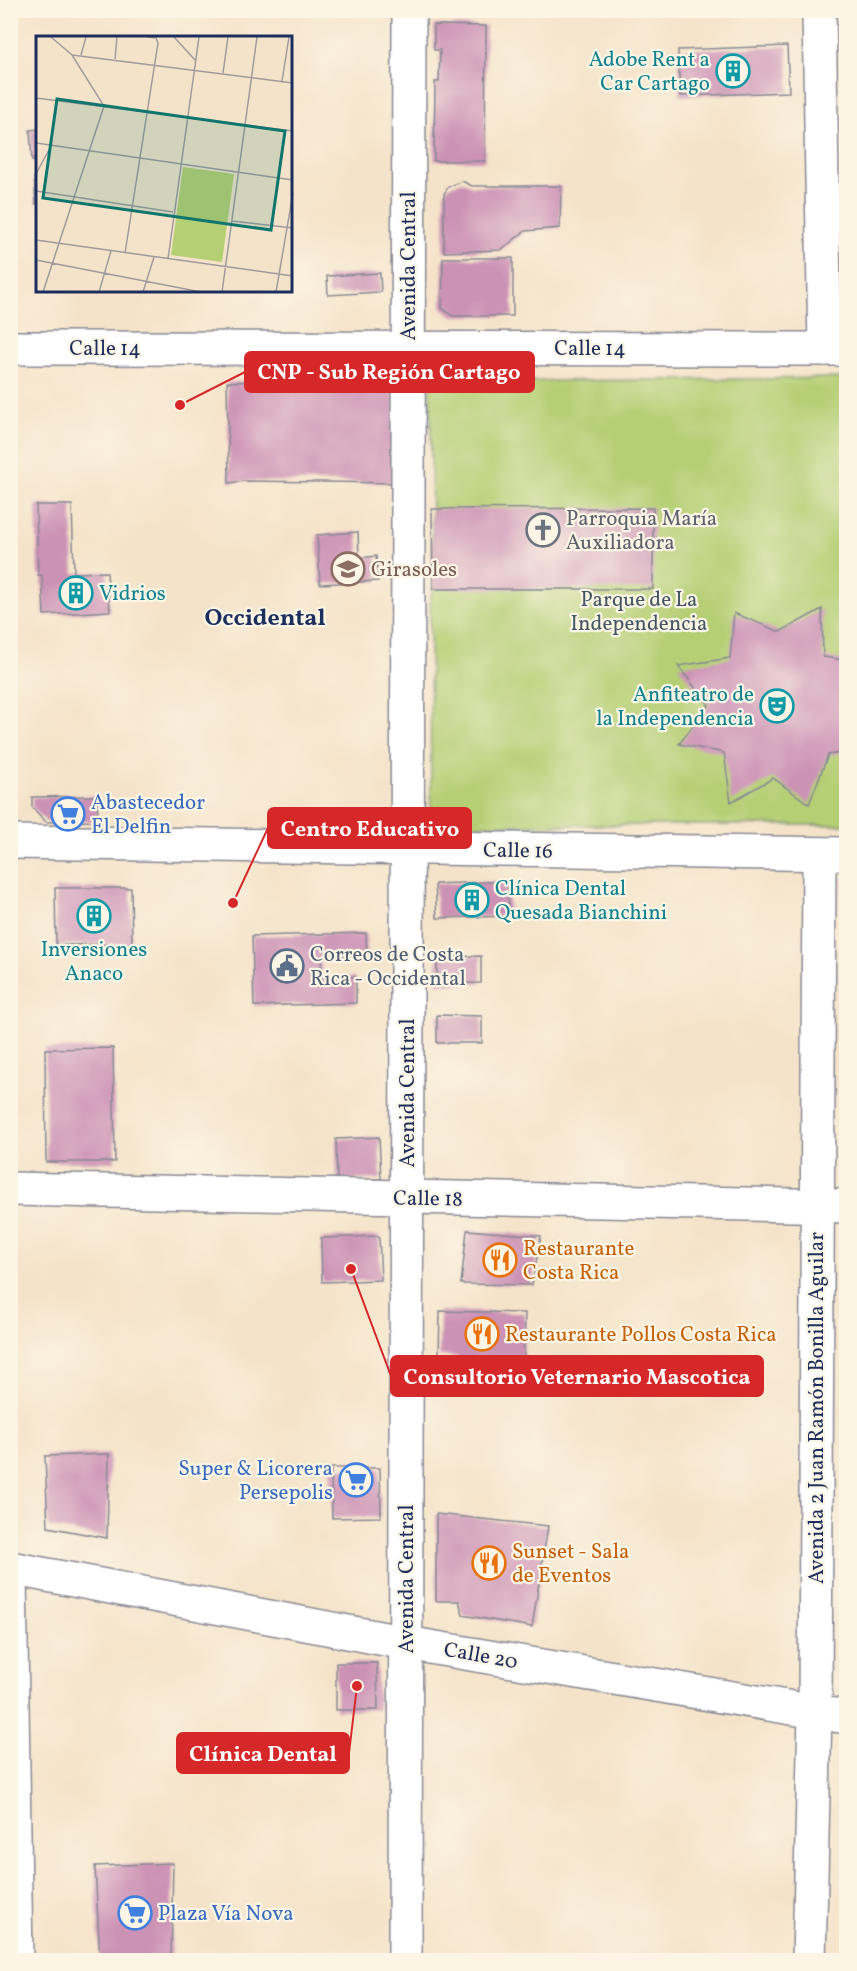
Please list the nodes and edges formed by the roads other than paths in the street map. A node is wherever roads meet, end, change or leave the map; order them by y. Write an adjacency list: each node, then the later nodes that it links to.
1 (409, 10): 4 (street, Avenida Central)
2 (819, 10): 5 (street)
3 (10, 348): 4 (street, Calle 14)
4 (408, 348): 5 (street, Calle 14); 7 (street, Avenida Central)
5 (836, 349)
6 (10, 842): 7 (street, Calle 16)
7 (407, 848): 8 (street, Calle 16); 10 (street, Avenida Central)
8 (833, 855): 11 (street, Avenida 2 Juan Ramón Bonilla Aguilar)
9 (10, 1190): 10 (street, Calle 18)
10 (407, 1198): 11 (street, Calle 18); 15 (street, Avenida Central)
11 (832, 1206): 16 (street, Avenida 2 Juan Ramón Bonilla Aguilar)
12 (10, 1568): 15 (street, Calle 20)
13 (10, 1575): 14 (street)
14 (11, 1620): 18 (street)
15 (406, 1643): 16 (street, Calle 20); 19 (street, Avenida Central)
16 (815, 1712): 17 (street, Calle 20); 20 (street, Avenida 2 Juan Ramón Bonilla Aguilar)
17 (846, 1717)
18 (16, 1960)
19 (405, 1960)
20 (809, 1960)

